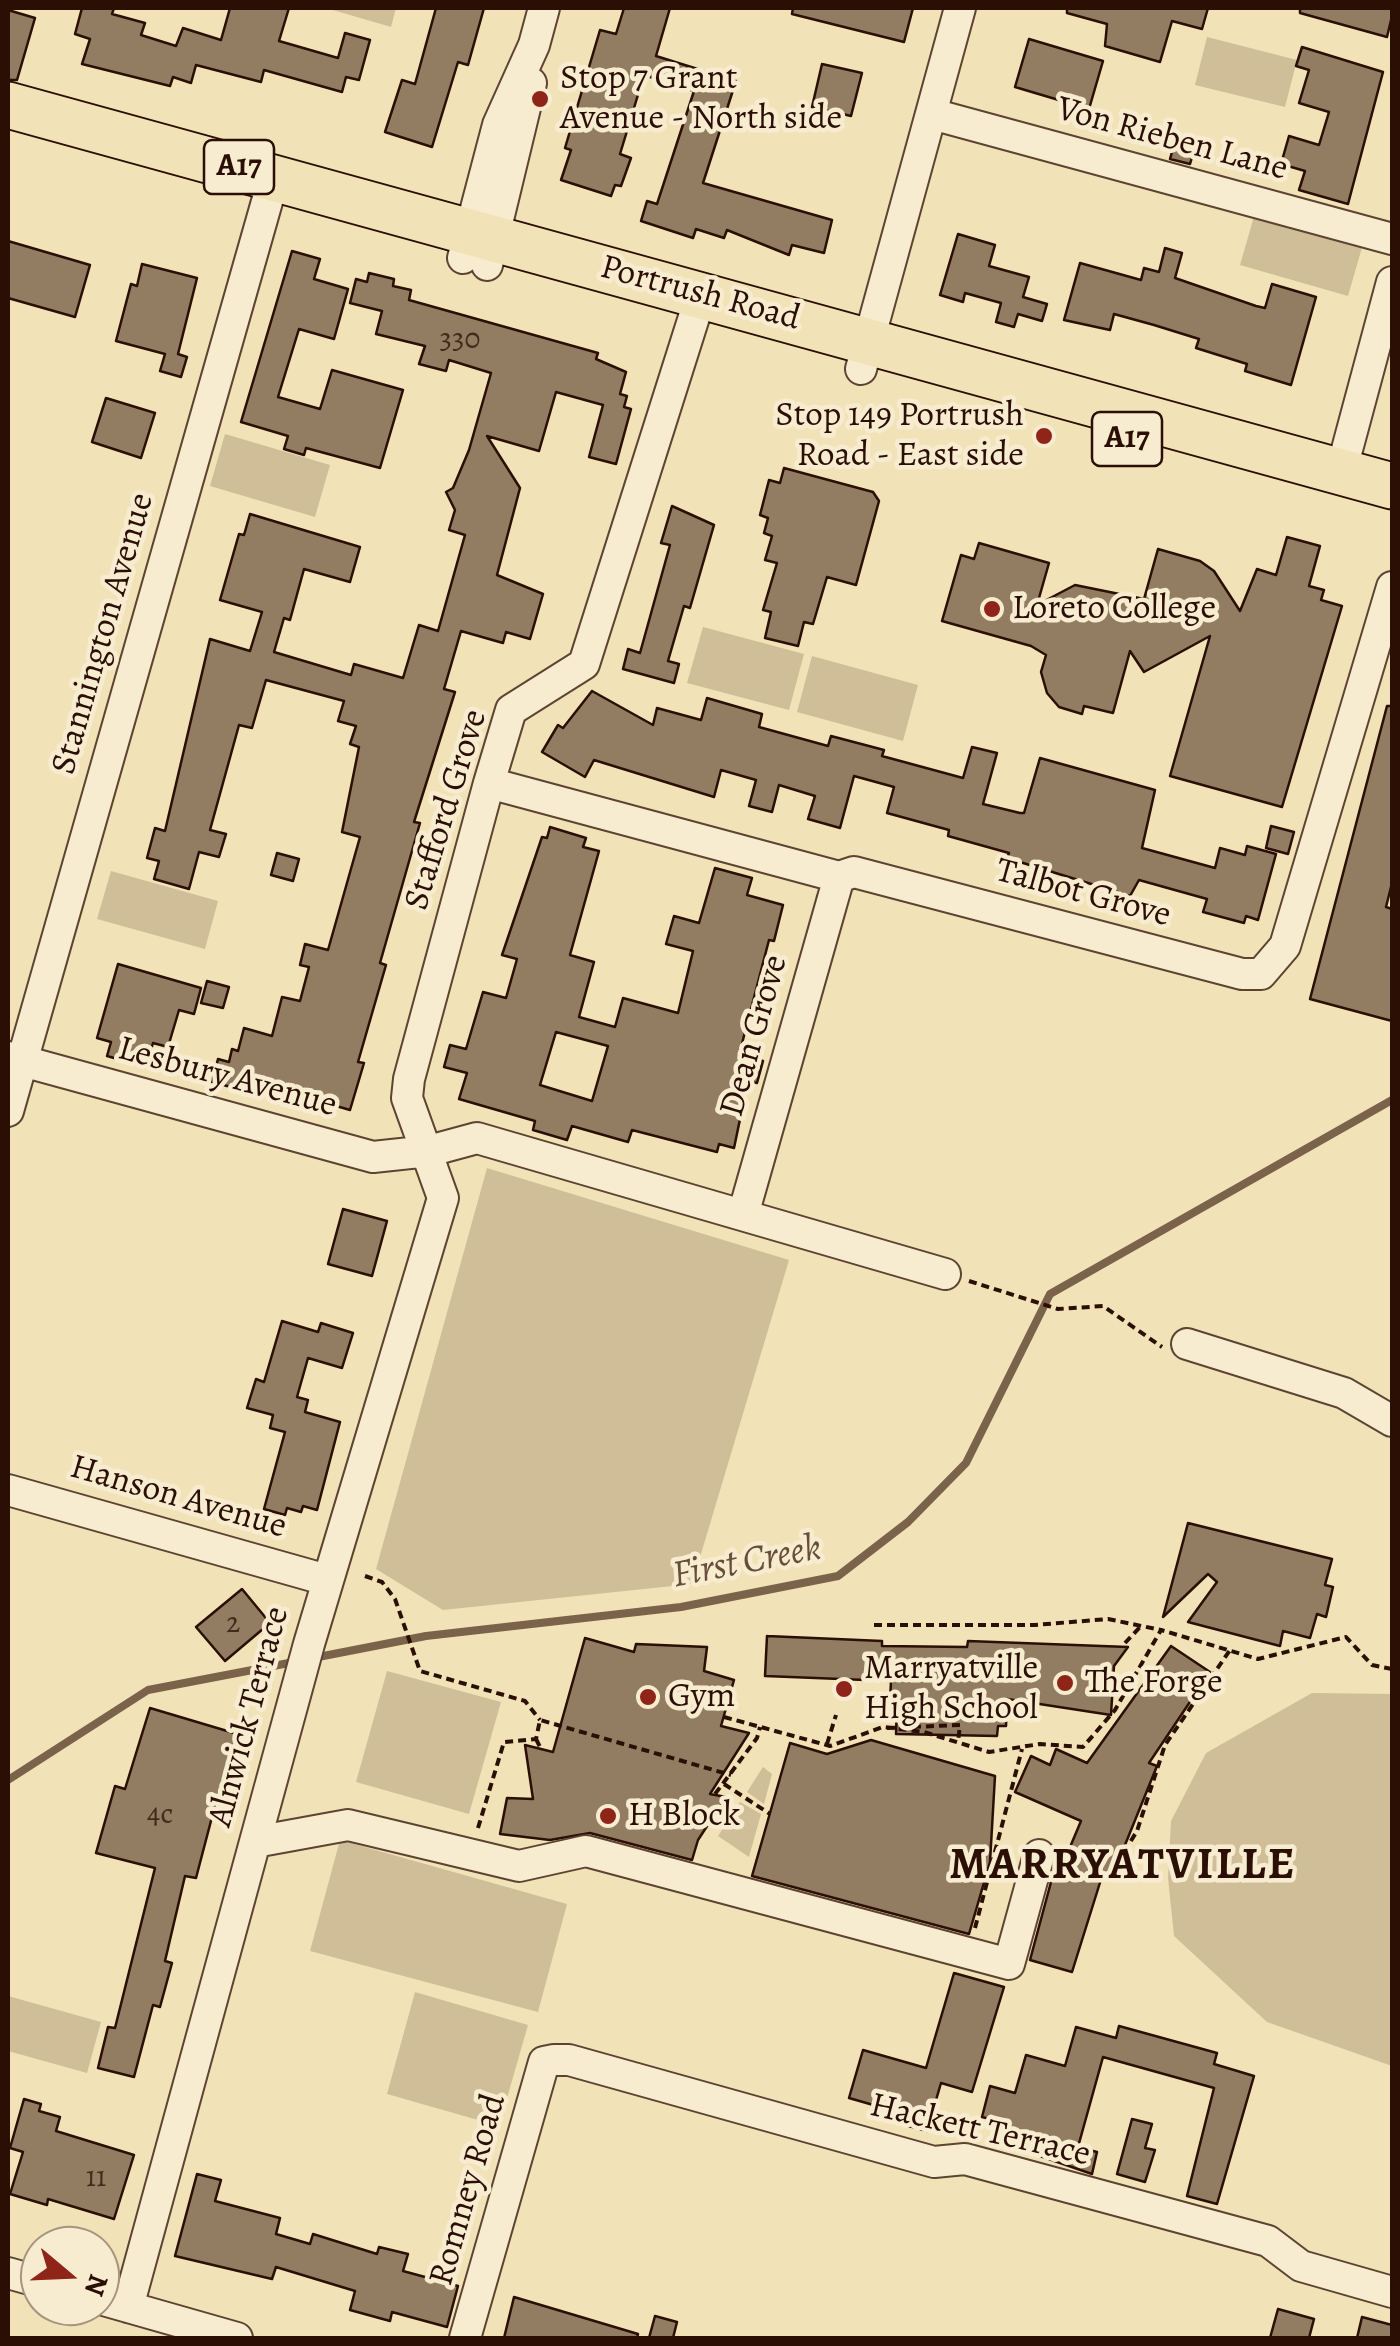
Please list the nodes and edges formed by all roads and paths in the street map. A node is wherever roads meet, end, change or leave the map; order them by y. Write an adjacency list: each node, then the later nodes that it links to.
1 (544, 8): 8 (street)
2 (960, 8): 4 (street)
3 (8, 105): 6 (highway, Portrush Road / A17)
4 (932, 114): 7 (street, Von Rieben Lane); 11 (street)
5 (8, 132): 6 (highway, Portrush Road / A17)
6 (270, 190): 8 (highway, Portrush Road / A17); 18 (street, Stannington Avenue)
7 (1392, 239)
8 (478, 248): 10 (highway, Portrush Road / A17)
9 (1392, 282): 12 (street)
10 (697, 308): 11 (highway, Portrush Road / A17); 16 (street, Stafford Grove)
11 (866, 354): 12 (highway, Portrush Road / A17); 14 (highway, Portrush Road / A17)
12 (1341, 472): 13 (highway, Portrush Road / A17)
13 (1392, 486)
14 (1392, 509)
15 (1392, 587): 17 (street, Talbot Grove)
16 (490, 783): 17 (street, Talbot Grove); 20 (street, Stafford Grove)
17 (839, 877): 21 (street, Dean Grove)
18 (15, 1059): 19 (street, Stannington Avenue); 20 (street, Lesbury Avenue)
19 (8, 1112)
20 (429, 1151): 21 (street); 27 (street, Alnwick Terrace)
21 (743, 1215): 22 (street)
22 (945, 1274): 23 (path)
23 (1186, 1344): 24 (street)
24 (1392, 1421)
25 (8, 1490): 27 (street, Hanson Avenue)
26 (366, 1576): 36 (path)
27 (327, 1580): 48 (street, Alnwick Terrace)
28 (874, 1625): 29 (path)
29 (1141, 1626): 30 (path); 31 (path)
30 (1161, 1630): 32 (path); 43 (path)
31 (1125, 1643)
32 (1230, 1650): 33 (path); 49 (path)
33 (1392, 1668)
34 (836, 1716): 41 (path)
35 (724, 1717): 37 (path)
36 (540, 1720): 39 (path); 44 (path)
37 (760, 1727): 41 (path); 44 (path)
38 (886, 1728): 40 (path); 40 (path); 41 (path)
39 (536, 1738): 42 (path); 51 (path)
40 (958, 1742): 43 (path)
41 (827, 1744)
42 (542, 1749)
43 (1022, 1750): 52 (path)
44 (731, 1775): 45 (path)
45 (724, 1784): 46 (path); 47 (path)
46 (714, 1794)
47 (770, 1814)
48 (254, 1842): 51 (street); 54 (street, Alnwick Terrace)
49 (1124, 1852)
50 (1040, 1855): 52 (street)
51 (470, 1856): 52 (street)
52 (968, 1952)
53 (544, 2062): 55 (street, Hackett Terrace); 59 (street, Romney Road)
54 (120, 2283)
55 (1392, 2292)
56 (120, 2306): 57 (street)
57 (160, 2328): 58 (street)
58 (237, 2338)
59 (466, 2338)

